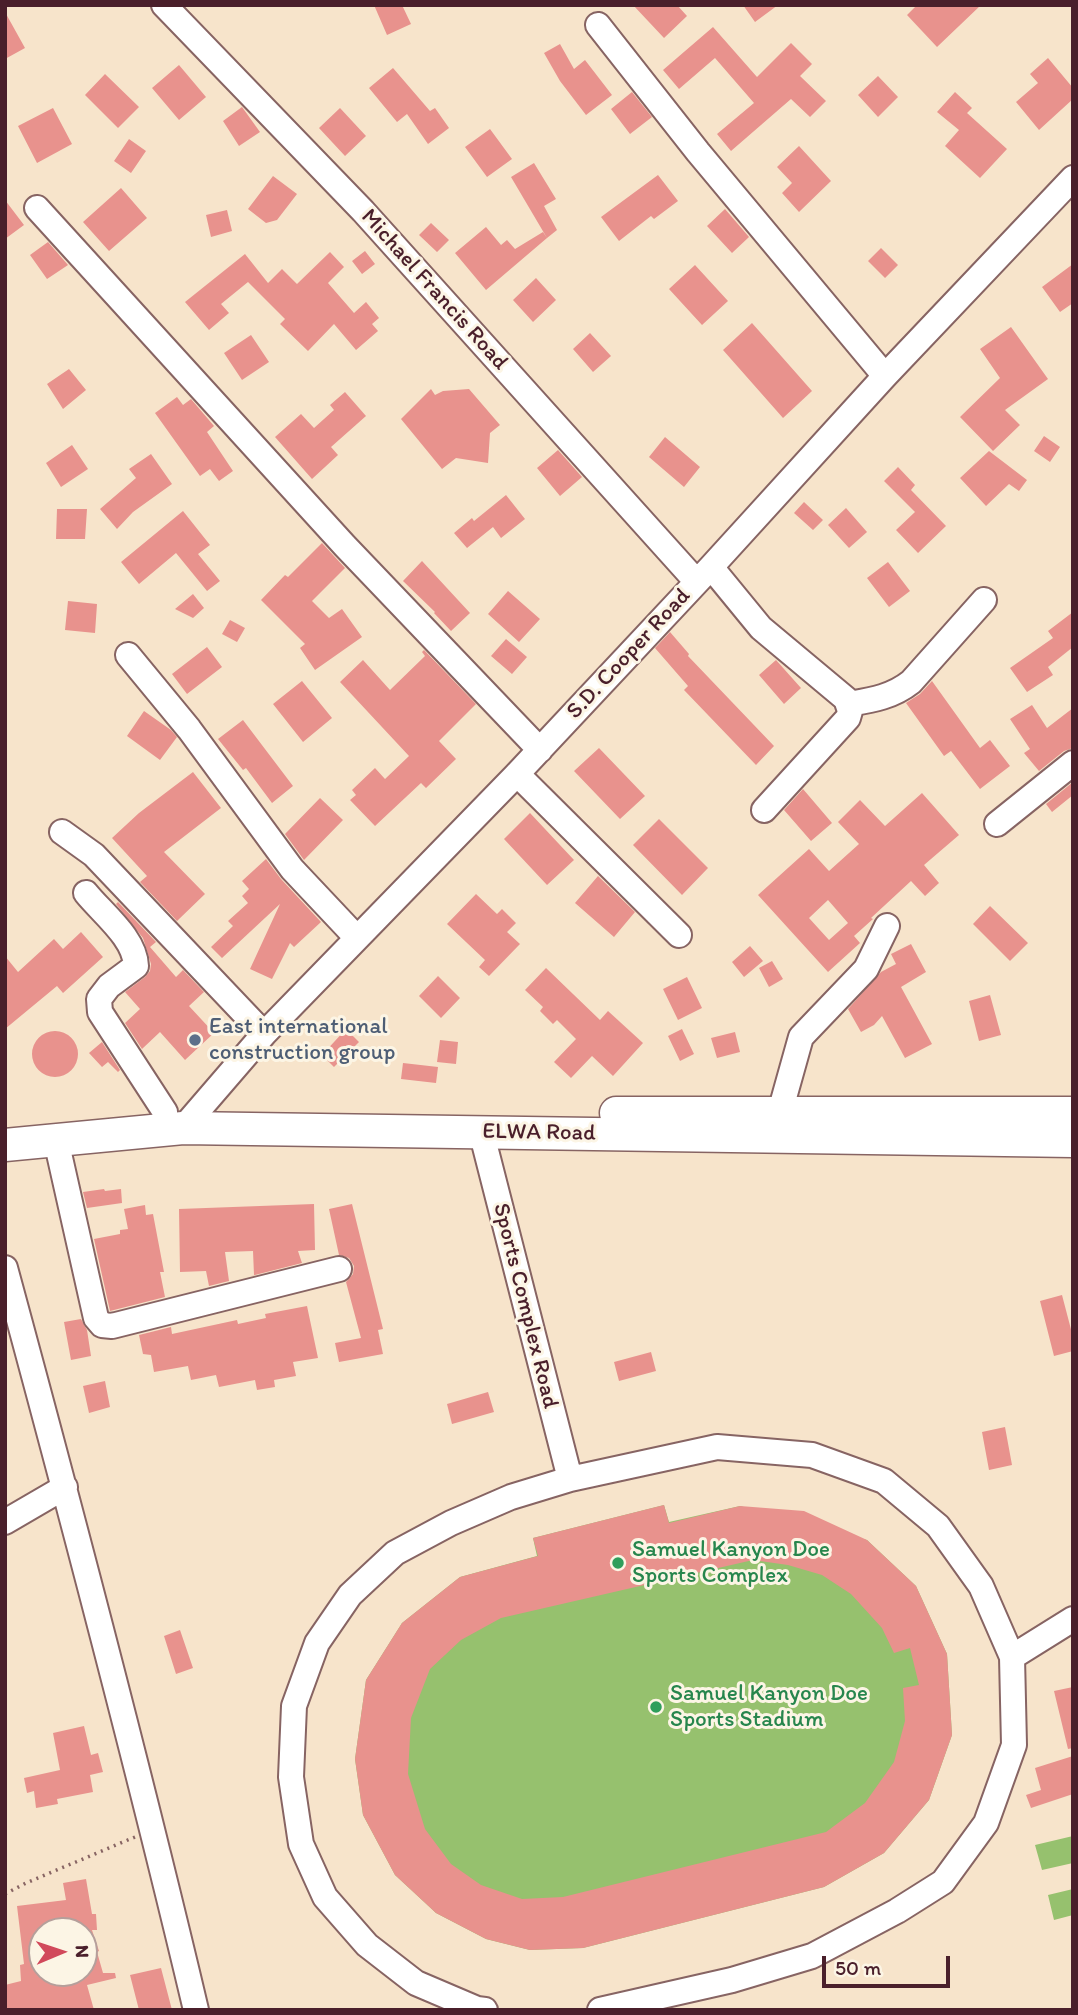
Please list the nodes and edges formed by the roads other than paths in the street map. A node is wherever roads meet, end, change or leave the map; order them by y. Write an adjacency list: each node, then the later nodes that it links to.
1 (164, 5): 6 (street, Michael Francis Road)
2 (598, 25): 5 (street)
3 (1073, 178): 5 (street, S.D. Cooper Road)
4 (37, 208): 10 (street)
5 (884, 376): 6 (street, S.D. Cooper Road)
6 (704, 574): 9 (street, Michael Francis Road); 10 (street, S.D. Cooper Road)
7 (984, 600): 9 (street)
8 (128, 655): 19 (street)
9 (849, 704): 13 (street)
10 (540, 750): 12 (street, S.D. Cooper Road)
11 (1073, 763): 14 (street)
12 (517, 774): 18 (street); 19 (street, S.D. Cooper Road)
13 (764, 810)
14 (997, 824)
15 (62, 832): 20 (street)
16 (86, 893): 23 (street)
17 (887, 926): 21 (street)
18 (679, 935)
19 (357, 938): 20 (street, S.D. Cooper Road)
20 (264, 1034): 23 (street, S.D. Cooper Road)
21 (780, 1112): 22 (main road, ELWA Road); 23 (main road, ELWA Road)
22 (1073, 1113)
23 (181, 1117): 24 (main road, ELWA Road); 25 (main road, ELWA Road); 26 (main road, ELWA Road)
24 (5, 1124)
25 (481, 1131): 27 (main road, ELWA Road); 31 (street, Sports Complex Road)
26 (56, 1140): 28 (main road, ELWA Road); 30 (street)
27 (1073, 1140)
28 (5, 1145)
29 (5, 1268): 32 (street)
30 (339, 1269)
31 (570, 1479): 35 (street); 37 (street)
32 (65, 1487): 33 (street); 36 (street)
33 (5, 1522)
34 (1073, 1619): 35 (street)
35 (1012, 1657): 38 (street)
36 (196, 2010)
37 (485, 2010)
38 (600, 2010)

